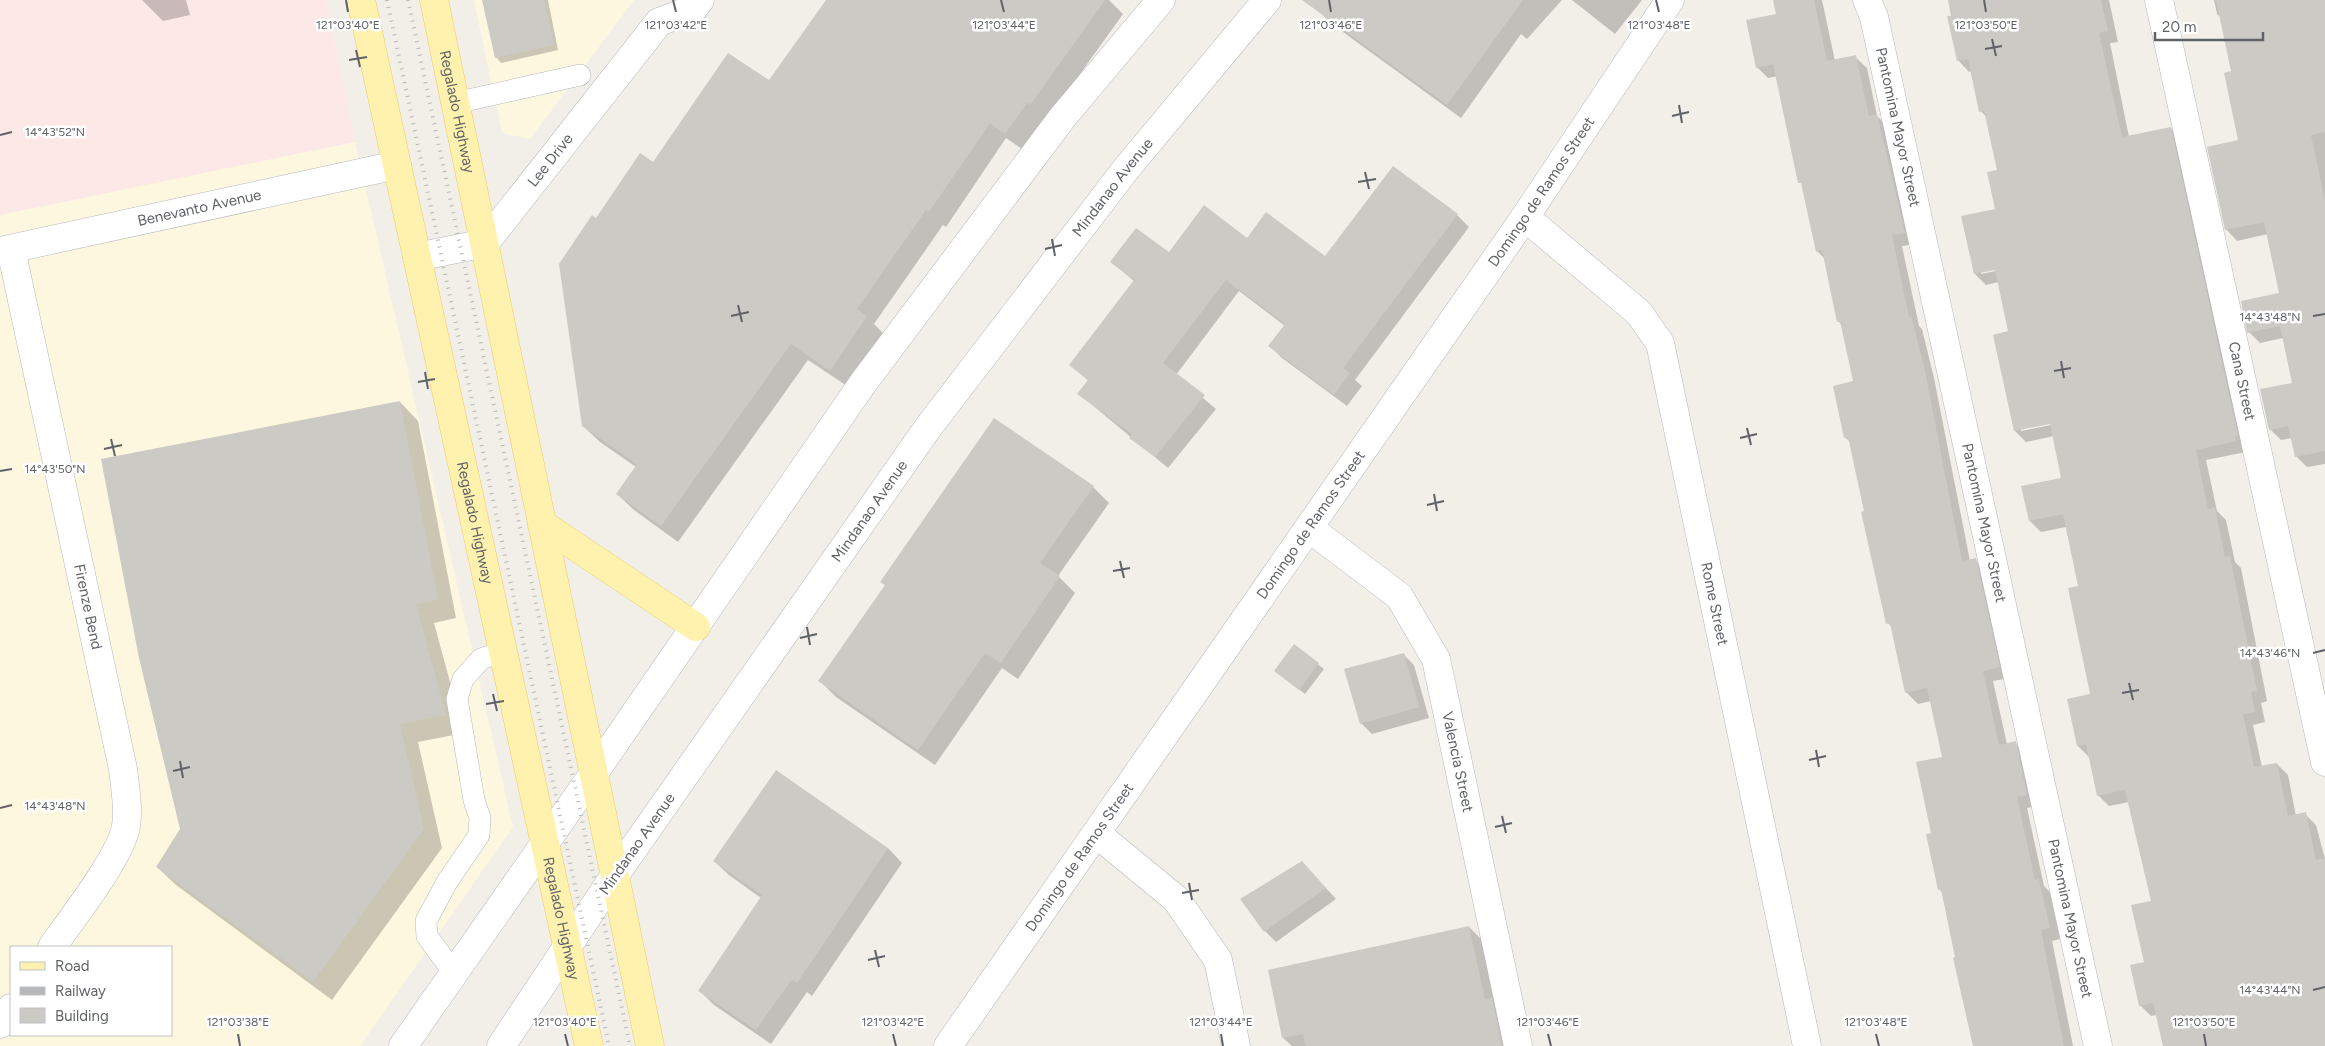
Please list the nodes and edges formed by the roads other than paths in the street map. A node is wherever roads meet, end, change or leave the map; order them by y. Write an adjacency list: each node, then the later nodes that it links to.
1 (361, 0): 12 (main road, Regalado Highway)
2 (434, 0): 11 (main road, Regalado Highway)
3 (700, 0): 9 (street, Lee Drive)
4 (1161, 0): 19 (street)
5 (1267, 0): 25 (street, Mindanao Avenue)
6 (1670, 0): 13 (street, Domingo de Ramos Street)
7 (1867, 0): 39 (street, Pantomina Mayor Street)
8 (2159, 0): 21 (street, Cana Street)
9 (660, 11): 14 (street, Lee Drive)
10 (580, 75): 11 (lane)
11 (455, 103): 14 (main road, Regalado Highway)
12 (397, 165): 15 (street, Benevanto Avenue); 16 (main road, Regalado Highway)
13 (1525, 217): 18 (street, Domingo de Ramos Street); 38 (street, Rome Street)
14 (484, 243): 16 (street); 17 (main road, Regalado Highway)
15 (6, 250): 26 (street, Firenze Bend)
16 (417, 257): 20 (main road, Regalado Highway)
17 (542, 524): 19 (main road); 22 (main road, Regalado Highway)
18 (1310, 528): 23 (street, Domingo de Ramos Street); 37 (street, Valencia Street)
19 (696, 626): 22 (street)
20 (503, 651): 24 (main road, Regalado Highway); 28 (lane)
21 (2325, 762)
22 (594, 773): 24 (street); 25 (main road, Regalado Highway)
23 (1097, 834): 35 (street, Domingo de Ramos Street); 36 (street)
24 (545, 843): 27 (main road, Regalado Highway); 28 (street)
25 (615, 875): 27 (street, Mindanao Avenue); 34 (main road, Regalado Highway)
26 (53, 946)
27 (567, 946): 32 (street, Mindanao Avenue); 33 (main road, Regalado Highway)
28 (454, 973): 31 (street)
29 (10, 1009): 30 (street)
30 (0, 1024)
31 (403, 1046)
32 (501, 1046)
33 (588, 1046)
34 (650, 1046)
35 (948, 1046)
36 (1236, 1046)
37 (1518, 1046)
38 (1807, 1046)
39 (2098, 1046)

